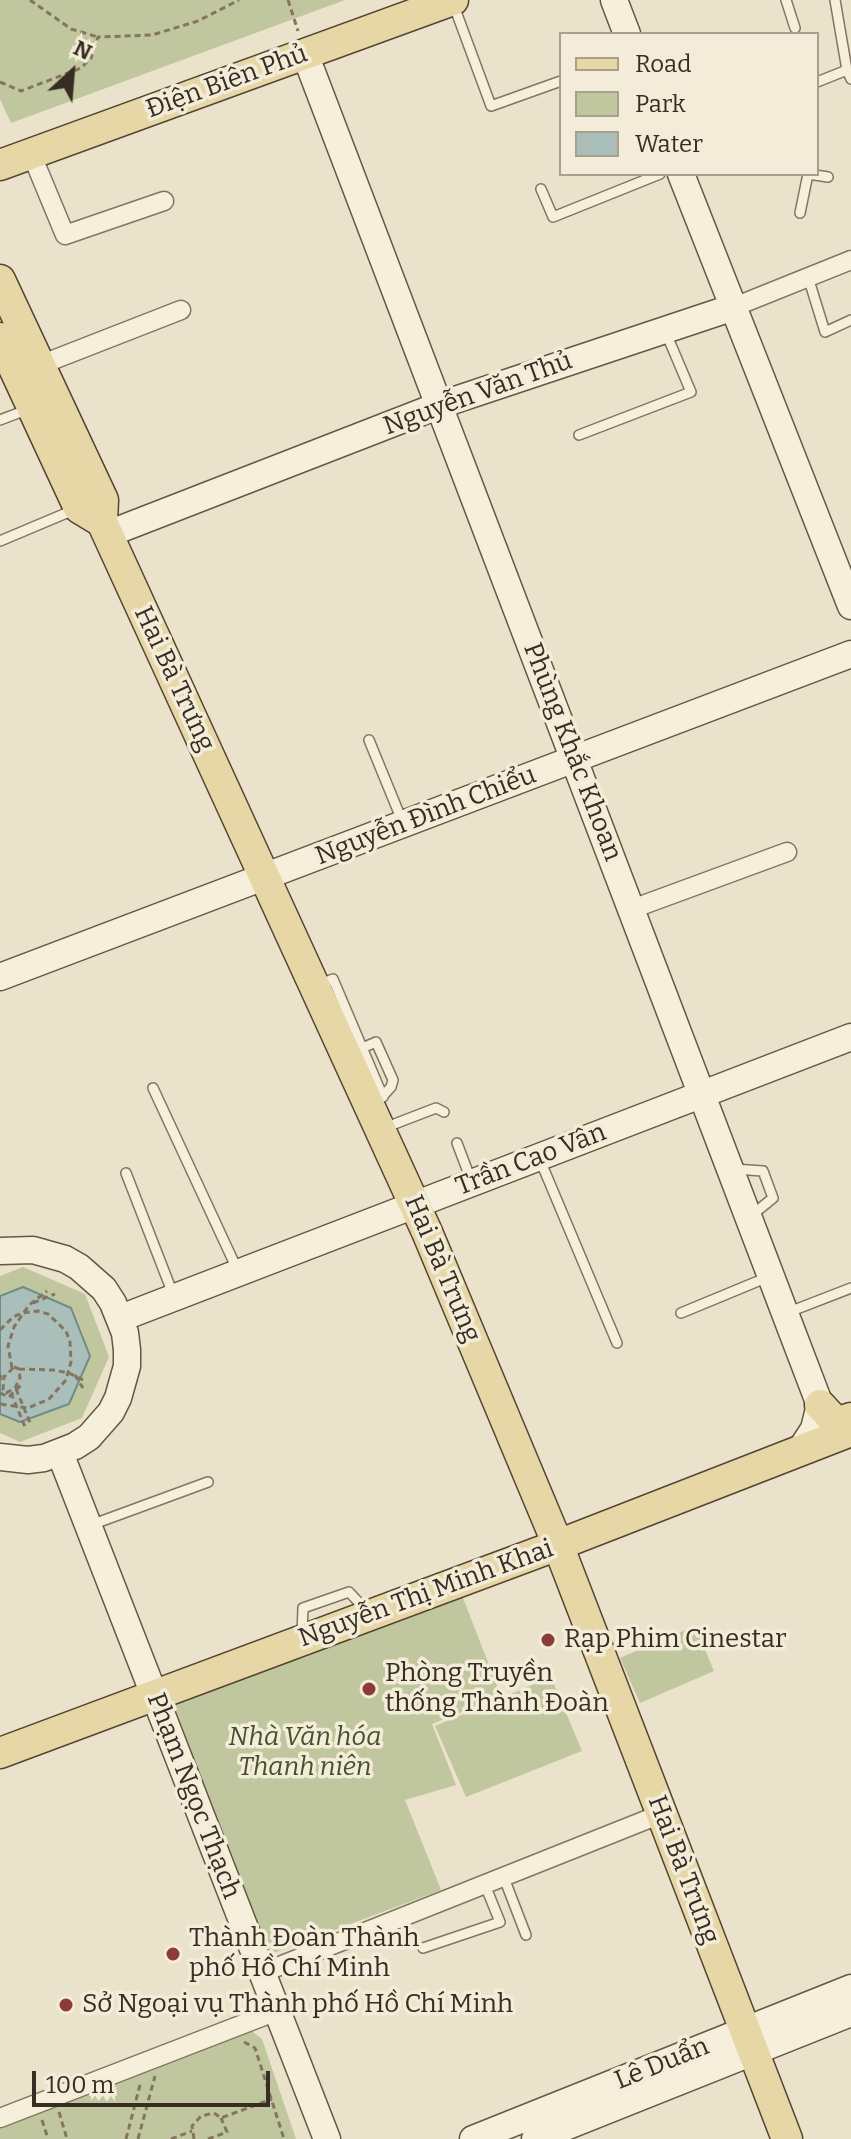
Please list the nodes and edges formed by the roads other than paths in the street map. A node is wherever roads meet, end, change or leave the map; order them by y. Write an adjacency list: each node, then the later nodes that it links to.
1 (453, 0): 7 (main road, Điện Biên Phủ); 9 (lane)
2 (614, 0): 6 (street)
3 (786, 0): 5 (lane)
4 (835, 0): 8 (lane)
5 (795, 28)
6 (626, 32)
7 (305, 54): 11 (main road, Điện Biên Phủ); 29 (street, Phùng Khắc Khoan)
8 (849, 74): 10 (lane)
9 (559, 82)
10 (819, 82)
11 (31, 153): 12 (main road, Điện Biên Phủ); 18 (street)
12 (0, 165)
13 (679, 176): 17 (lane); 23 (street)
14 (808, 176): 19 (lane)
15 (819, 176): 16 (lane)
16 (828, 177)
17 (541, 189)
18 (164, 201)
19 (800, 213)
20 (851, 260): 21 (street, Nguyễn Văn Thủ)
21 (808, 277): 23 (street, Nguyễn Văn Thủ); 25 (lane)
22 (0, 280): 28 (main road, Hai Bà Trưng)
23 (734, 307): 26 (street, Nguyễn Văn Thủ); 35 (street)
24 (181, 310): 28 (street)
25 (851, 320)
26 (664, 329): 29 (street, Nguyễn Văn Thủ); 32 (lane)
27 (0, 338): 30 (main road, Hai Bà Trưng)
28 (40, 365): 33 (main road, Hai Bà Trưng)
29 (440, 405): 33 (street, Nguyễn Văn Thủ); 38 (street, Phùng Khắc Khoan)
30 (32, 407): 31 (lane); 33 (main road, Hai Bà Trưng)
31 (0, 420)
32 (579, 435)
33 (98, 516): 34 (lane); 41 (main road, Hai Bà Trưng)
34 (0, 541)
35 (851, 606)
36 (851, 654): 38 (street, Nguyễn Đình Chiểu)
37 (369, 740): 39 (lane)
38 (575, 758): 39 (street, Nguyễn Đình Chiểu); 42 (street, Phùng Khắc Khoan)
39 (403, 823): 41 (street, Nguyễn Đình Chiểu)
40 (787, 852): 42 (street)
41 (265, 879): 43 (street, Nguyễn Đình Chiểu); 47 (main road, Hai Bà Trưng)
42 (632, 909): 46 (street, Phùng Khắc Khoan)
43 (0, 977)
44 (851, 1037): 46 (street, Trần Cao Vân)
45 (153, 1088): 55 (lane)
46 (703, 1094): 50 (street, Trần Cao Vân); 56 (street, Phùng Khắc Khoan)
47 (378, 1110): 48 (lane); 53 (main road, Hai Bà Trưng)
48 (444, 1112)
49 (457, 1143): 52 (lane)
50 (539, 1157): 52 (street, Trần Cao Vân); 62 (lane)
51 (126, 1173): 58 (lane)
52 (472, 1183): 53 (street, Trần Cao Vân)
53 (415, 1205): 55 (street, Trần Cao Vân); 71 (main road, Hai Bà Trưng)
54 (0, 1251): 61 (street)
55 (238, 1272): 58 (street, Trần Cao Vân)
56 (771, 1275): 59 (lane); 60 (street, Phùng Khắc Khoan)
57 (851, 1288): 60 (lane)
58 (174, 1297): 61 (street, Trần Cao Vân)
59 (681, 1313)
60 (785, 1313): 63 (street, Phùng Khắc Khoan)
61 (121, 1318): 67 (street)
62 (617, 1343)
63 (820, 1405): 64 (main road); 66 (street)
64 (851, 1418)
65 (851, 1431): 66 (main road, Nguyễn Thị Minh Khai)
66 (801, 1449): 71 (main road, Nguyễn Thị Minh Khai)
67 (60, 1453): 68 (street); 70 (street, Phạm Ngọc Thạch)
68 (0, 1457)
69 (208, 1482): 70 (lane)
70 (88, 1526): 72 (street, Phạm Ngọc Thạch)
71 (558, 1545): 72 (main road, Nguyễn Thị Minh Khai); 74 (main road, Hai Bà Trưng)
72 (154, 1694): 73 (main road, Nguyễn Thị Minh Khai); 79 (street, Phạm Ngọc Thạch)
73 (0, 1753)
74 (661, 1814): 75 (street); 83 (main road, Hai Bà Trưng)
75 (504, 1878): 76 (street); 77 (lane)
76 (485, 1885): 78 (lane); 79 (street)
77 (526, 1935)
78 (423, 1948)
79 (262, 1973): 81 (street, Phạm Ngọc Thạch)
80 (851, 1988): 83 (street, Lê Duẩn)
81 (277, 2011): 84 (street); 86 (street, Phạm Ngọc Thạch)
82 (851, 2013): 83 (street, Lê Duẩn)
83 (748, 2041): 85 (street, Lê Duẩn); 88 (main road, Hai Bà Trưng)
84 (0, 2118)
85 (540, 2129): 87 (street, Lê Duẩn)
86 (327, 2139)
87 (473, 2139)
88 (787, 2139)

